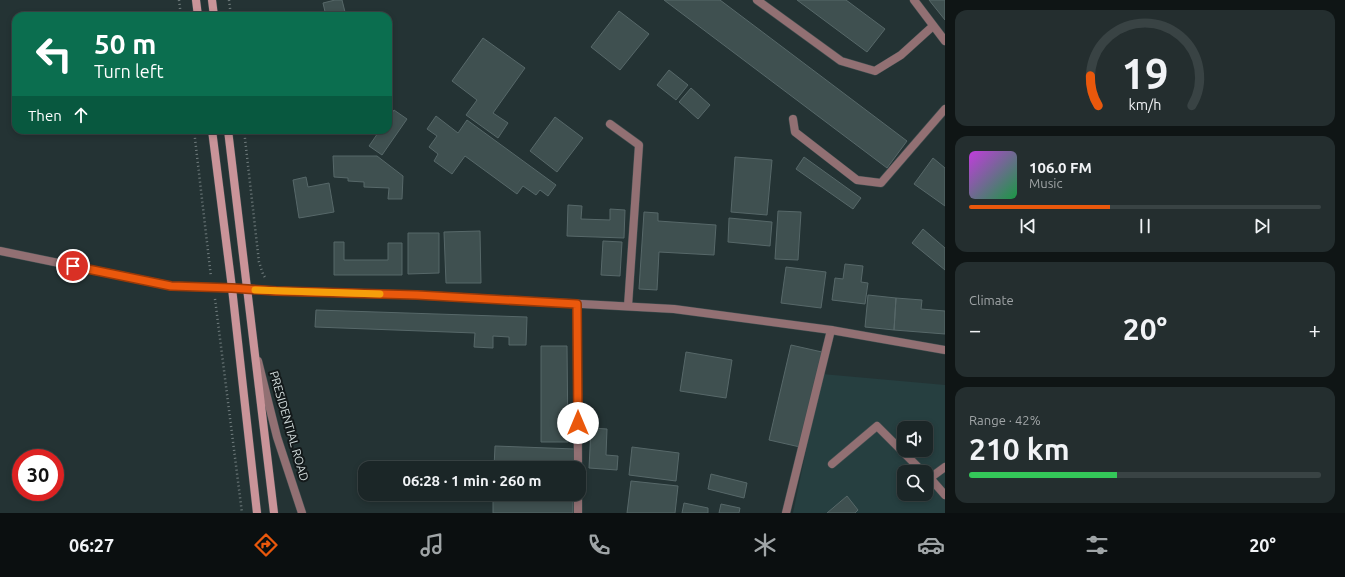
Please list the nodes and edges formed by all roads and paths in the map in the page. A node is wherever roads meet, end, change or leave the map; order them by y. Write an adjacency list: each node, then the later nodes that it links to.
1 (179, 0): 7 (path)
2 (196, 0): 8 (main road)
3 (212, 0): 9 (main road)
4 (229, 0): 10 (path)
5 (757, 0): 11 (street)
6 (914, 0): 11 (street)
7 (180, 12)
8 (198, 12)
9 (214, 12)
10 (230, 12)
11 (934, 26): 12 (street)
12 (945, 41)
13 (945, 109): 14 (street)
14 (793, 118)
15 (610, 124): 26 (street)
16 (194, 134): 21 (path)
17 (213, 134): 22 (main road)
18 (228, 134): 23 (main road)
19 (244, 134): 24 (path)
20 (0, 251): 21 (street)
21 (213, 288): 22 (street); 38 (path)
22 (232, 288): 23 (street); 39 (main road)
23 (246, 289): 24 (street); 28 (main road)
24 (276, 291): 25 (street)
25 (577, 304): 26 (street); 30 (street)
26 (628, 306): 27 (street)
27 (831, 330): 29 (street); 43 (street)
28 (254, 344): 40 (main road); 41 (street, PRESIDENTIAL ROAD)
29 (945, 350)
30 (578, 461)
31 (832, 464): 32 (street)
32 (916, 465)
33 (945, 467): 34 (street)
34 (933, 473)
35 (933, 482): 36 (street)
36 (945, 495)
37 (578, 501): 42 (street)
38 (242, 513)
39 (257, 513)
40 (274, 513)
41 (302, 513)
42 (578, 513)
43 (786, 513)

